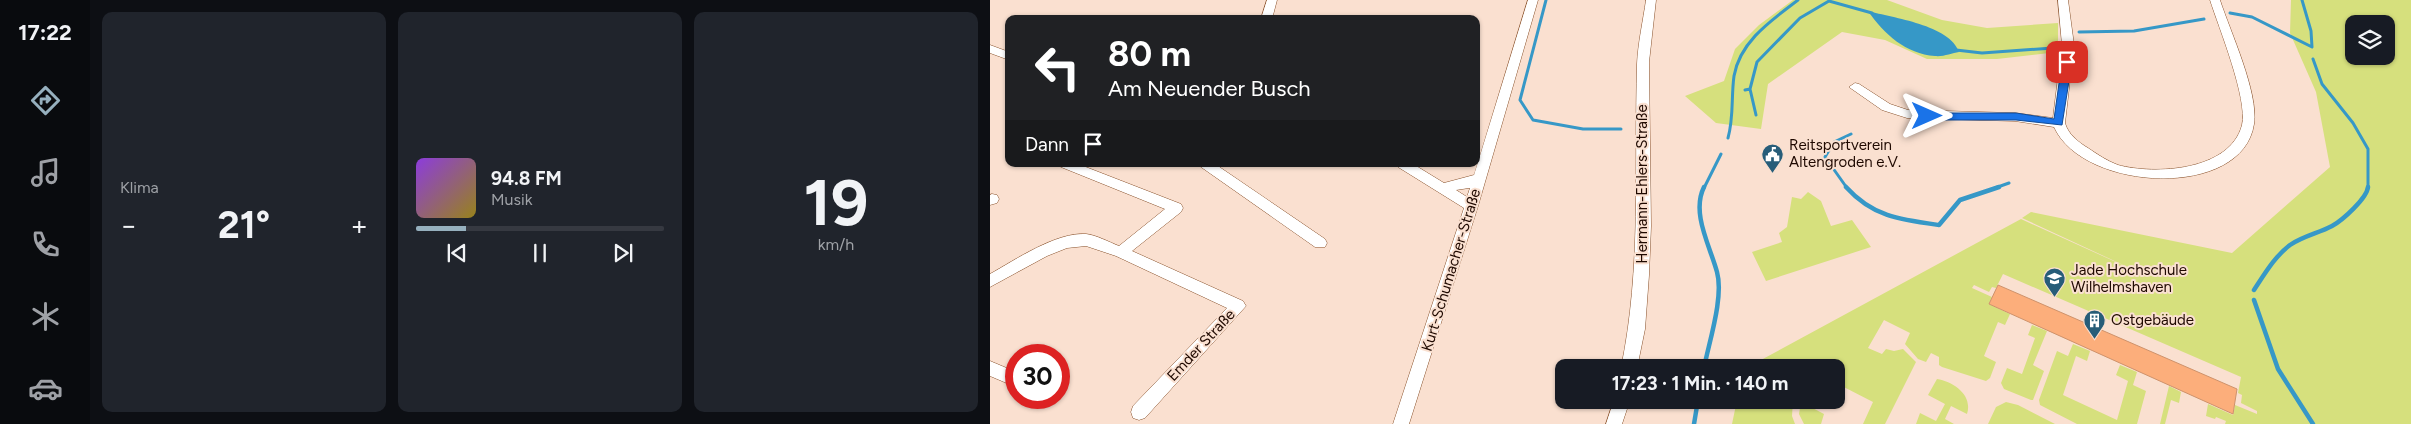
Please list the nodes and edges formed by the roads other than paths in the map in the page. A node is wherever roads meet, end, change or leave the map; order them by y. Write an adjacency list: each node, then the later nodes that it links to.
1 (1272, 0): 6 (street)
2 (1533, 0): 14 (street, Kurt-Schumacher-Straße)
3 (1651, 0): 20 (street, Hermann-Ehlers-Straße)
4 (2063, 0): 10 (street)
5 (2215, 0): 10 (street)
6 (1267, 15)
7 (990, 49): 8 (street)
8 (1005, 55)
9 (1855, 87): 10 (street)
10 (2059, 123)
11 (1074, 167): 18 (street)
12 (1210, 167): 17 (street)
13 (1408, 167): 15 (street)
14 (1479, 178): 15 (street); 16 (street, Kurt-Schumacher-Straße)
15 (1443, 188): 16 (street)
16 (1471, 206): 25 (street, Kurt-Schumacher-Straße)
17 (1320, 243)
18 (1121, 252): 19 (street, Emder Straße); 24 (street, Emder Straße)
19 (990, 281)
20 (1631, 359)
21 (990, 368): 22 (street)
22 (1005, 375)
23 (1619, 409): 26 (street)
24 (1139, 412)
25 (1401, 424)
26 (1614, 424)

